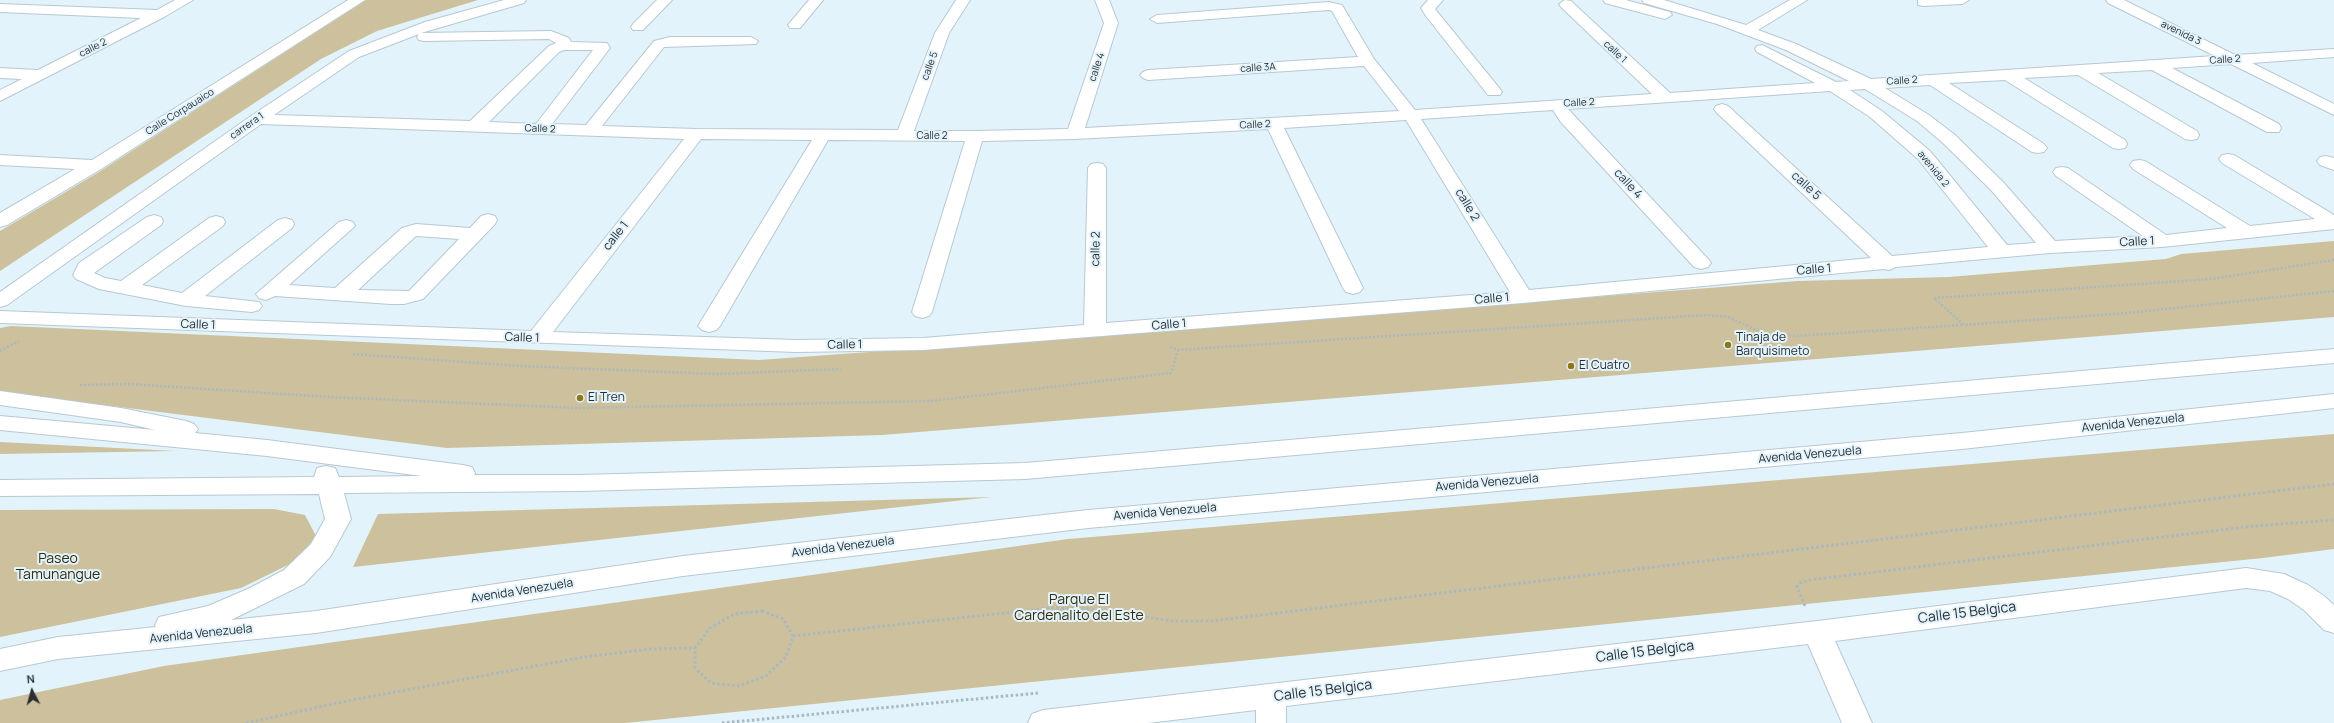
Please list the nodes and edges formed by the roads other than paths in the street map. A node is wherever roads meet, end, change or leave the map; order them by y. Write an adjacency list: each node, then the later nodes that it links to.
1 (186, 0): 17 (street, calle 2)
2 (358, 0): 62 (street, Calle Corpauaico)
3 (519, 0): 46 (street, carrera 1)
4 (665, 0): 20 (street)
5 (816, 0): 19 (street)
6 (963, 0): 56 (street, calle 5)
7 (1102, 0): 53 (street, calle 4)
8 (1436, 0): 37 (street)
9 (1610, 0): 36 (street, avenida 2)
10 (1649, 0): 21 (street)
11 (1800, 0): 21 (street)
12 (1962, 0): 14 (street)
13 (2113, 0): 26 (street, avenida 3)
14 (1923, 2)
15 (1566, 4): 39 (street, calle 1)
16 (0, 8): 17 (street)
17 (159, 14): 32 (street, calle 2)
18 (1158, 19): 27 (street, calle 2)
19 (795, 25)
20 (638, 27)
21 (1747, 30): 35 (street)
22 (424, 37): 24 (street)
23 (751, 41): 51 (street)
24 (562, 46): 48 (street); 50 (street)
25 (2334, 53): 26 (street, Calle 2)
26 (2234, 59): 28 (street, Calle 2); 40 (street, avenida 3)
27 (1368, 61): 33 (street, calle 3A); 45 (street, calle 2)
28 (2154, 65): 29 (street, Calle 2); 49 (street)
29 (2081, 70): 31 (street, Calle 2); 55 (street)
30 (0, 73): 32 (street)
31 (2008, 74): 34 (street, Calle 2); 58 (street)
32 (42, 75): 38 (street, calle 2)
33 (1148, 75)
34 (1932, 79): 35 (street, Calle 2); 59 (street)
35 (1866, 83): 36 (street, Calle 2); 76 (street)
36 (1830, 85): 39 (street, Calle 2); 77 (street, avenida 2)
37 (1494, 92)
38 (0, 96)
39 (1666, 98): 42 (street, Calle 2)
40 (2318, 101): 41 (street); 44 (street, avenida 3)
41 (2334, 101)
42 (1557, 104): 45 (street, Calle 2); 78 (street, calle 4)
43 (1722, 109): 79 (street, calle 5)
44 (2334, 110)
45 (1410, 115): 47 (street, Calle 2); 84 (street, calle 2)
46 (257, 119): 48 (street, Calle 2); 86 (street, carrera 1)
47 (1274, 124): 53 (street, Calle 2); 81 (street)
48 (475, 126): 50 (street, Calle 2)
49 (2273, 128)
50 (540, 129): 51 (street, Calle 2)
51 (591, 130): 52 (street, Calle 2)
52 (696, 134): 54 (street, Calle 2); 93 (street, calle 1)
53 (1075, 134): 57 (street, Calle 2)
54 (822, 135): 56 (street, Calle 2); 91 (street)
55 (2191, 135)
56 (904, 136): 57 (street, Calle 2)
57 (975, 136): 88 (street)
58 (2119, 144)
59 (2038, 148)
60 (2228, 159): 70 (street)
61 (0, 160): 62 (street)
62 (95, 165): 67 (street, Calle Corpauaico)
63 (2139, 165): 73 (street)
64 (1097, 168): 92 (street, calle 2)
65 (2062, 172): 75 (street)
66 (488, 220): 74 (street)
67 (0, 221)
68 (154, 221): 80 (street)
69 (216, 222): 80 (street)
70 (2334, 223): 73 (street, Calle 1)
71 (285, 224): 85 (street)
72 (346, 226): 82 (street)
73 (2246, 232): 75 (street, Calle 1)
74 (474, 234): 83 (street); 83 (street)
75 (2162, 241): 76 (street, Calle 1)
76 (2050, 247): 77 (street, Calle 1)
77 (2003, 253): 79 (street, Calle 1)
78 (1701, 263)
79 (1889, 264): 84 (street, Calle 1)
80 (125, 288): 85 (street)
81 (1353, 288)
82 (271, 290): 83 (street); 87 (street)
83 (340, 294)
84 (1523, 297): 92 (street, Calle 1)
85 (186, 300): 87 (street)
86 (0, 301)
87 (252, 306): 90 (street)
88 (922, 312)
89 (0, 317): 90 (street, Calle 1)
90 (228, 326): 93 (street, Calle 1)
91 (709, 326)
92 (1095, 331): 93 (street, Calle 1)
93 (538, 338)
94 (2334, 356): 100 (street)
95 (0, 398): 98 (street)
96 (2334, 401): 105 (street, Avenida Venezuela)
97 (0, 424): 98 (street)
98 (267, 448): 99 (street)
99 (319, 454): 100 (street); 101 (street)
100 (580, 483): 101 (street)
101 (330, 486): 102 (street); 105 (street)
102 (0, 488)
103 (2334, 622): 104 (street, Calle 15 Belgica)
104 (1817, 632): 107 (street, Calle 15 Belgica); 109 (street)
105 (58, 648): 106 (street, Avenida Venezuela)
106 (0, 660)
107 (1271, 710): 108 (street, Calle 15 Belgica)
108 (1044, 723)
109 (1857, 723)

